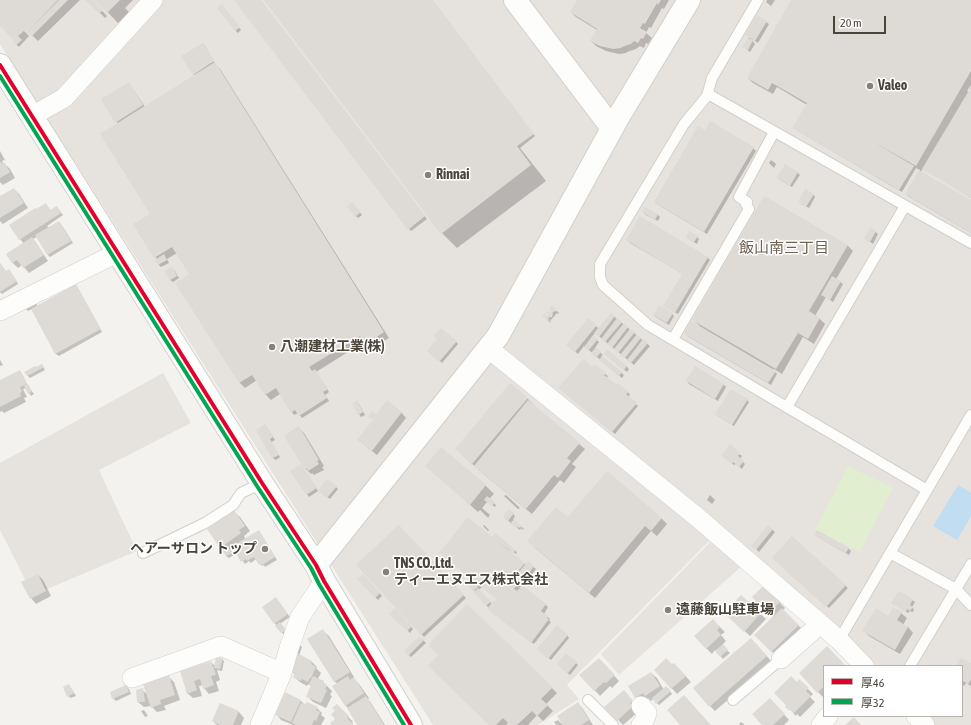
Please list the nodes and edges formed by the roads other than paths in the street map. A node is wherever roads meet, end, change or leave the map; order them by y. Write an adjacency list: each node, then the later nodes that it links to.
1 (153, 0): 7 (street)
2 (516, 0): 8 (street)
3 (689, 0): 8 (street)
4 (758, 0): 6 (lane)
5 (0, 65): 7 (street)
6 (708, 94): 9 (lane); 14 (lane)
7 (32, 116): 12 (street)
8 (612, 128): 15 (street)
9 (774, 132): 10 (lane); 14 (lane)
10 (905, 206): 11 (lane); 16 (lane)
11 (971, 243)
12 (117, 253): 13 (street); 18 (street)
13 (0, 311)
14 (673, 339): 16 (lane)
15 (488, 348): 23 (street); 26 (street)
16 (787, 407): 19 (lane)
17 (971, 415): 19 (lane)
18 (262, 483): 20 (lane); 23 (street)
19 (927, 490): 21 (lane)
20 (143, 553)
21 (890, 553): 24 (lane); 27 (lane)
22 (971, 564): 24 (lane)
23 (320, 573): 31 (street); 39 (street)
24 (956, 589): 25 (lane); 30 (lane)
25 (971, 605)
26 (820, 624): 27 (street); 28 (street)
27 (839, 640): 29 (street)
28 (781, 659): 34 (lane)
29 (863, 665)
30 (911, 665)
31 (282, 673): 32 (street); 38 (street)
32 (132, 678)
33 (588, 700): 40 (lane)
34 (733, 700)
35 (641, 706): 41 (street)
36 (827, 717): 42 (street)
37 (917, 717): 43 (street)
38 (260, 725)
39 (411, 725)
40 (613, 725)
41 (641, 725)
42 (821, 725)
43 (925, 725)

